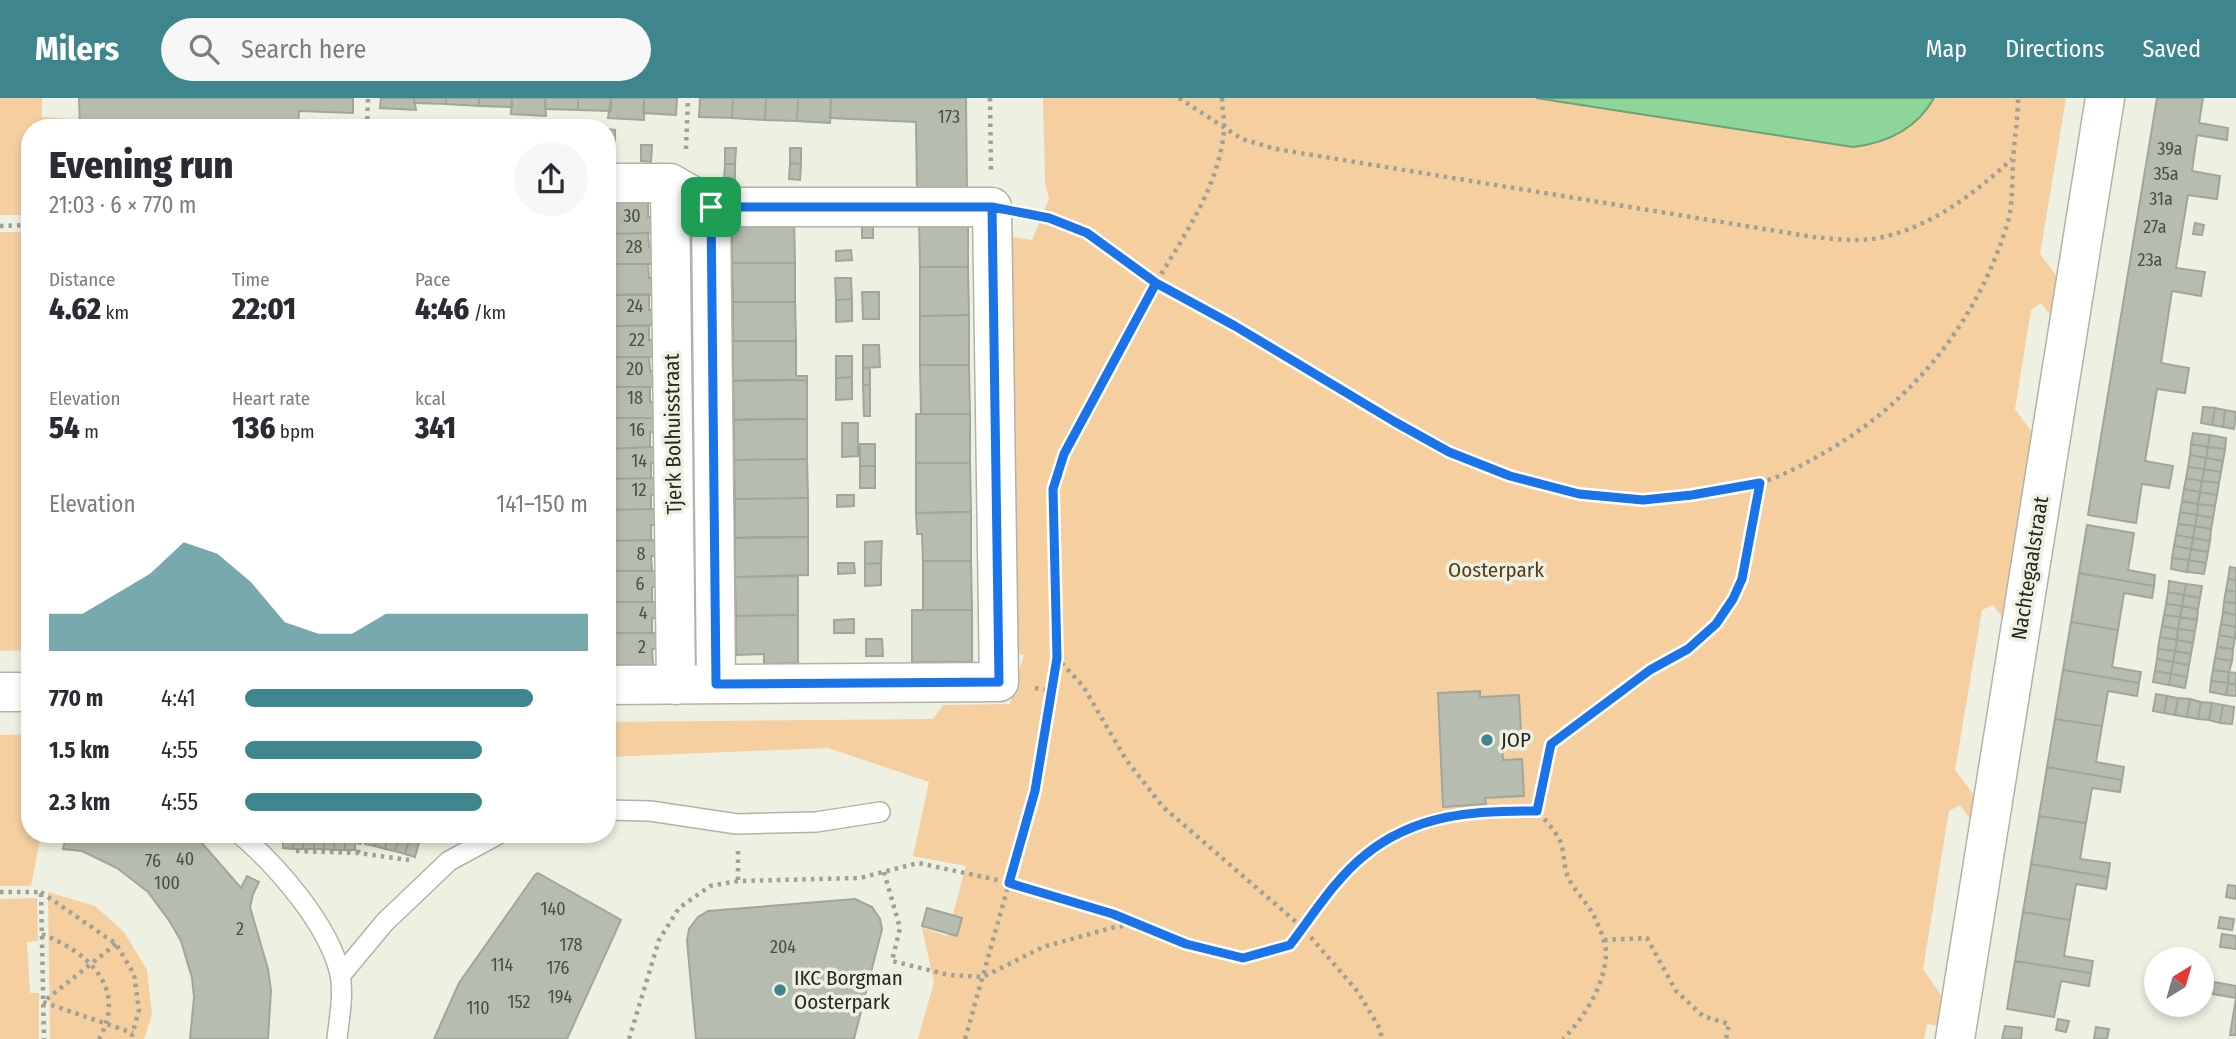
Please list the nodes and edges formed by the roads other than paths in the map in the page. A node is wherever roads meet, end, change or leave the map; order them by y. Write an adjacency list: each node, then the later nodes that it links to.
1 (2105, 98): 15 (street, Nachtegaalstraat)
2 (616, 184): 3 (street)
3 (689, 194): 4 (street, Tjerk Bolhuisstraat); 4 (street); 6 (street, Tjerk Bolhuisstraat)
4 (716, 684): 6 (street)
5 (616, 685): 6 (street)
6 (676, 685)
7 (0, 692): 8 (street)
8 (21, 692)
9 (616, 810): 10 (lane)
10 (880, 812)
11 (250, 843): 13 (lane)
12 (482, 843): 13 (lane)
13 (340, 976): 14 (lane)
14 (337, 1039)
15 (1955, 1039)

